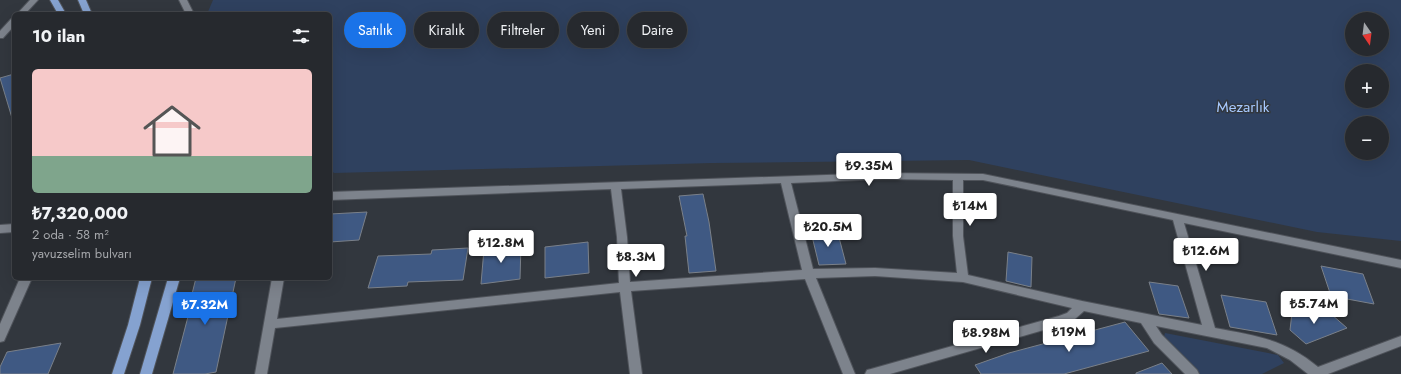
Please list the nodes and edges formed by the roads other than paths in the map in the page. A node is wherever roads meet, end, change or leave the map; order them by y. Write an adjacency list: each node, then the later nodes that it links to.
1 (34, 0): 5 (street)
2 (54, 0): 6 (main road)
3 (82, 0): 7 (main road)
4 (183, 0): 8 (street)
5 (23, 12)
6 (61, 12)
7 (87, 12)
8 (189, 12)
9 (12, 23): 10 (street)
10 (0, 36)
11 (958, 177): 12 (street); 15 (street); 20 (street)
12 (785, 179): 13 (street); 19 (street)
13 (615, 185): 14 (street); 25 (street)
14 (332, 196)
15 (1178, 219): 18 (street); 29 (street)
16 (12, 228): 17 (street)
17 (0, 229)
18 (1401, 264)
19 (809, 274): 20 (street); 25 (street); 36 (street)
20 (963, 278): 26 (street)
21 (25, 280): 30 (street)
22 (145, 280): 32 (main road)
23 (173, 280): 33 (main road)
24 (278, 280): 28 (street)
25 (625, 288): 28 (street); 35 (street)
26 (1082, 306): 27 (street); 37 (street)
27 (1144, 318): 29 (street); 38 (street)
28 (271, 324): 34 (street)
29 (1210, 332): 39 (street)
30 (0, 337)
31 (1401, 341): 39 (street)
32 (118, 374)
33 (146, 374)
34 (262, 374)
35 (636, 374)
36 (849, 374)
37 (872, 374)
38 (1193, 374)
39 (1316, 374)

